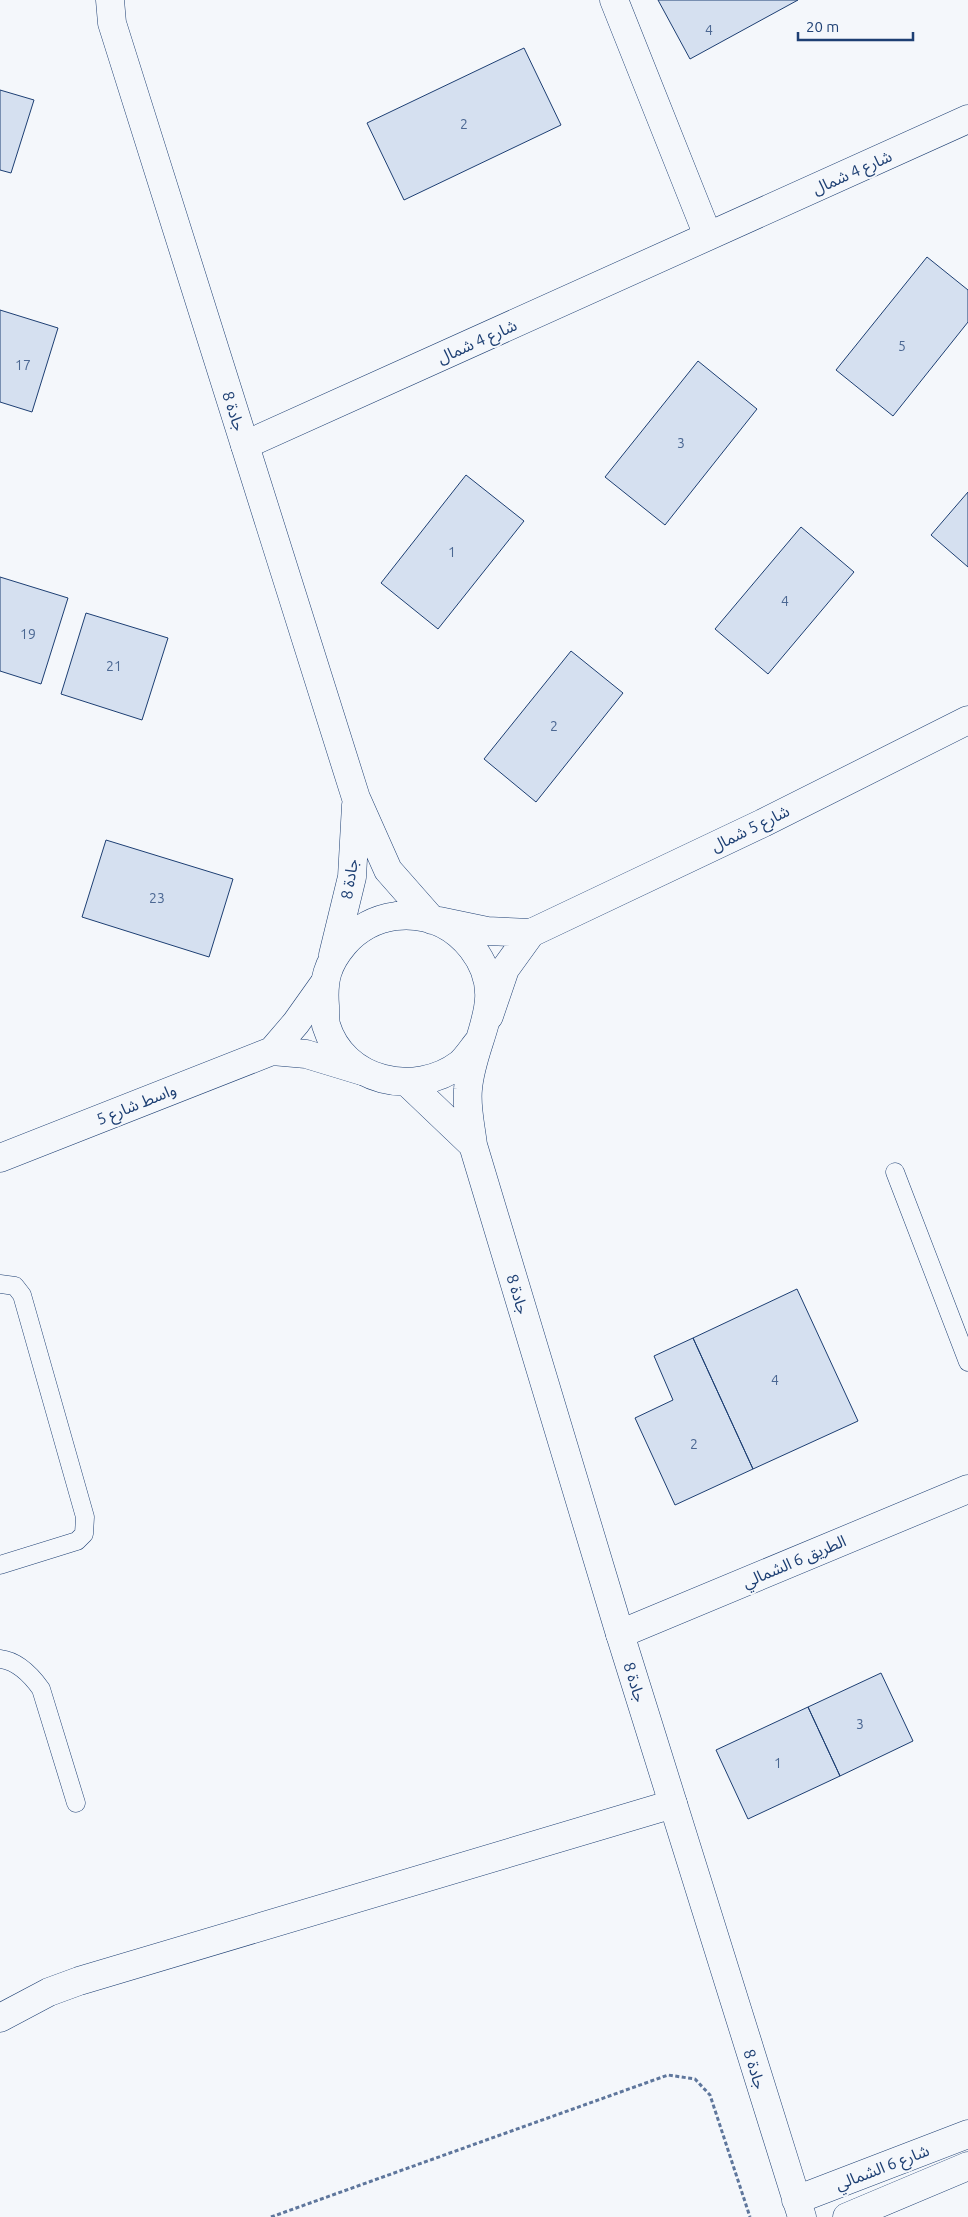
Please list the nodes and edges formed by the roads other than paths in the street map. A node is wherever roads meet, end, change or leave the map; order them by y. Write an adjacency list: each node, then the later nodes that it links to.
1 (93, 0): 3 (street, جادة 8)
2 (614, 0): 5 (street)
3 (111, 11): 6 (street, جادة 8)
4 (968, 119): 5 (street, شارع 4 شمال)
5 (708, 236): 6 (street, شارع 4 شمال)
6 (245, 445): 8 (street, جادة 8)
7 (968, 720): 10 (street, شارع 5 شمال)
8 (356, 798): 9 (street, جادة 8); 11 (street, جادة 8)
9 (436, 920): 10 (street, شارع 5 شمال); 11 (street); 13 (street)
10 (531, 933): 13 (street, شارع 5 شمال)
11 (333, 957): 12 (street)
12 (323, 985): 14 (street, واسط شارع 5); 15 (street)
13 (483, 1031): 16 (street); 17 (street, جادة 8)
14 (272, 1050): 15 (street, واسط شارع 5); 18 (street, واسط شارع 5)
15 (362, 1071): 16 (street)
16 (408, 1083): 17 (street, جادة 8)
17 (473, 1145): 24 (street, جادة 8)
18 (0, 1158)
19 (896, 1172): 21 (lane)
20 (0, 1284): 23 (lane)
21 (968, 1362)
22 (968, 1489): 24 (street, الطريق 6 الشمالي)
23 (0, 1565)
24 (620, 1634): 27 (street, جادة 8)
25 (0, 1659): 26 (lane)
26 (76, 1803)
27 (673, 1804): 28 (street); 31 (street, جادة 8)
28 (0, 2018)
29 (968, 2134): 31 (street, شارع 6 الشمالي)
30 (968, 2166): 32 (street, شارع 6 الشمالي)
31 (799, 2209)
32 (847, 2217)

